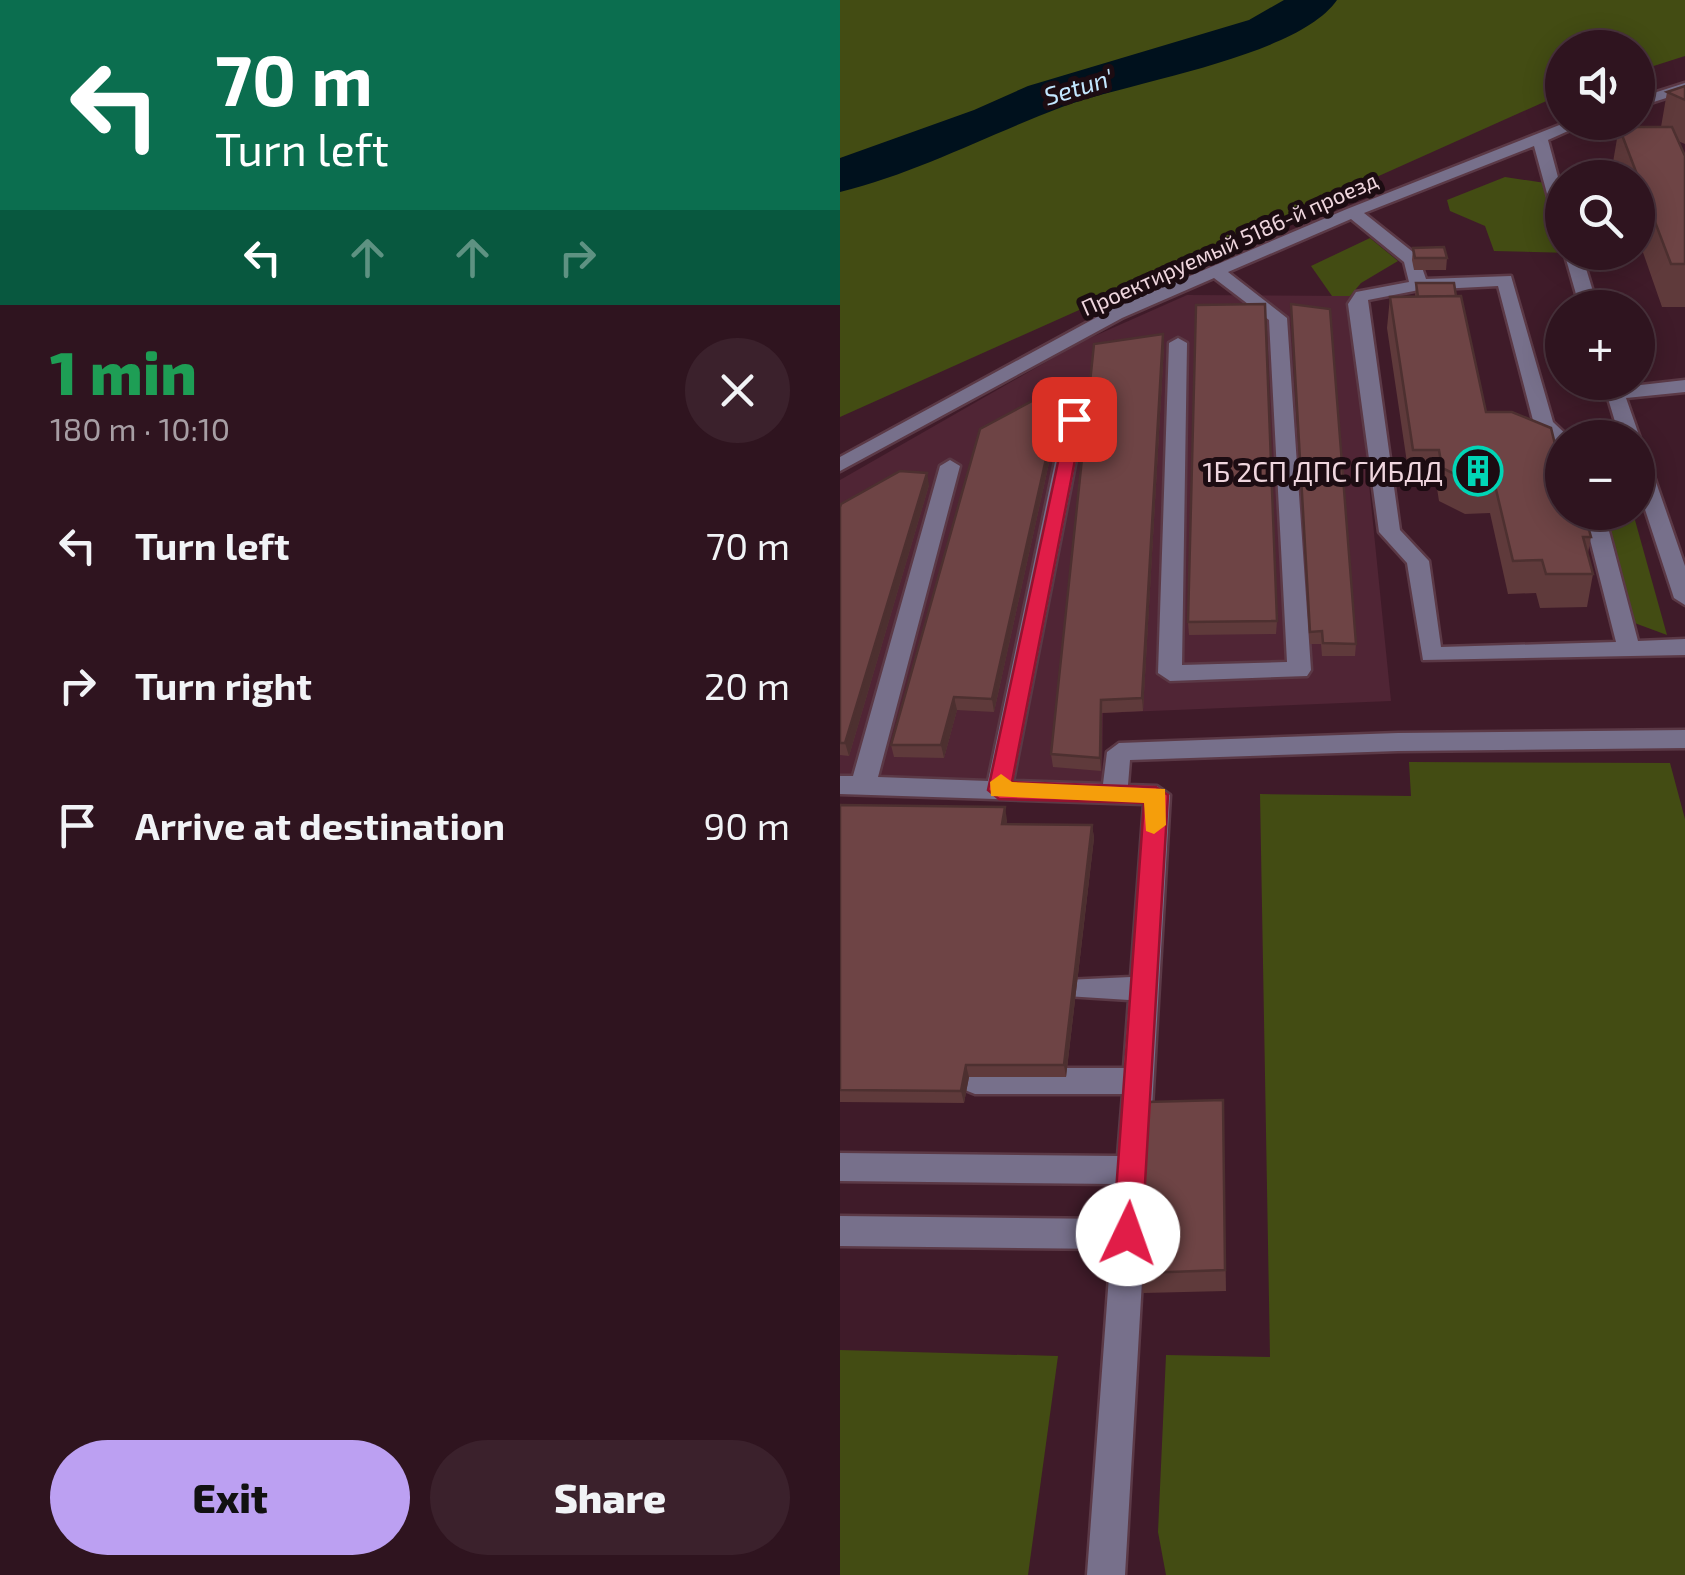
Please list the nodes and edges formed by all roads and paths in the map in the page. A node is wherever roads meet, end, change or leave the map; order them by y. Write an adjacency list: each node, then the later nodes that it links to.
1 (1685, 87): 2 (street)
2 (1655, 97)
3 (1545, 135): 4 (street, Проектируемый 5186-й проезд)
4 (1539, 137): 5 (street); 6 (street, Проектируемый 5186-й проезд)
5 (1545, 160)
6 (1353, 212): 7 (street, Проектируемый 5186-й проезд); 8 (street)
7 (1216, 271): 9 (street); 14 (street, Проектируемый 5186-й проезд)
8 (1419, 285): 13 (street); 20 (street)
9 (1178, 343)
10 (1685, 386): 11 (street)
11 (1655, 387)
12 (1074, 419): 23 (street)
13 (1545, 425)
14 (840, 465)
15 (950, 466): 22 (street)
16 (1655, 509): 18 (street)
17 (1597, 530): 20 (street)
18 (1685, 598)
19 (1685, 647): 20 (street)
20 (1628, 648)
21 (1685, 739): 24 (street)
22 (851, 786): 23 (street)
23 (999, 790): 24 (street)
24 (1114, 794): 26 (street)
25 (1076, 988): 26 (street)
26 (1142, 989): 28 (street)
27 (974, 1081): 28 (street)
28 (1137, 1081): 30 (street)
29 (840, 1168): 30 (street)
30 (1132, 1170): 32 (street)
31 (840, 1232): 32 (street)
32 (1128, 1234): 33 (street)
33 (1106, 1575)

